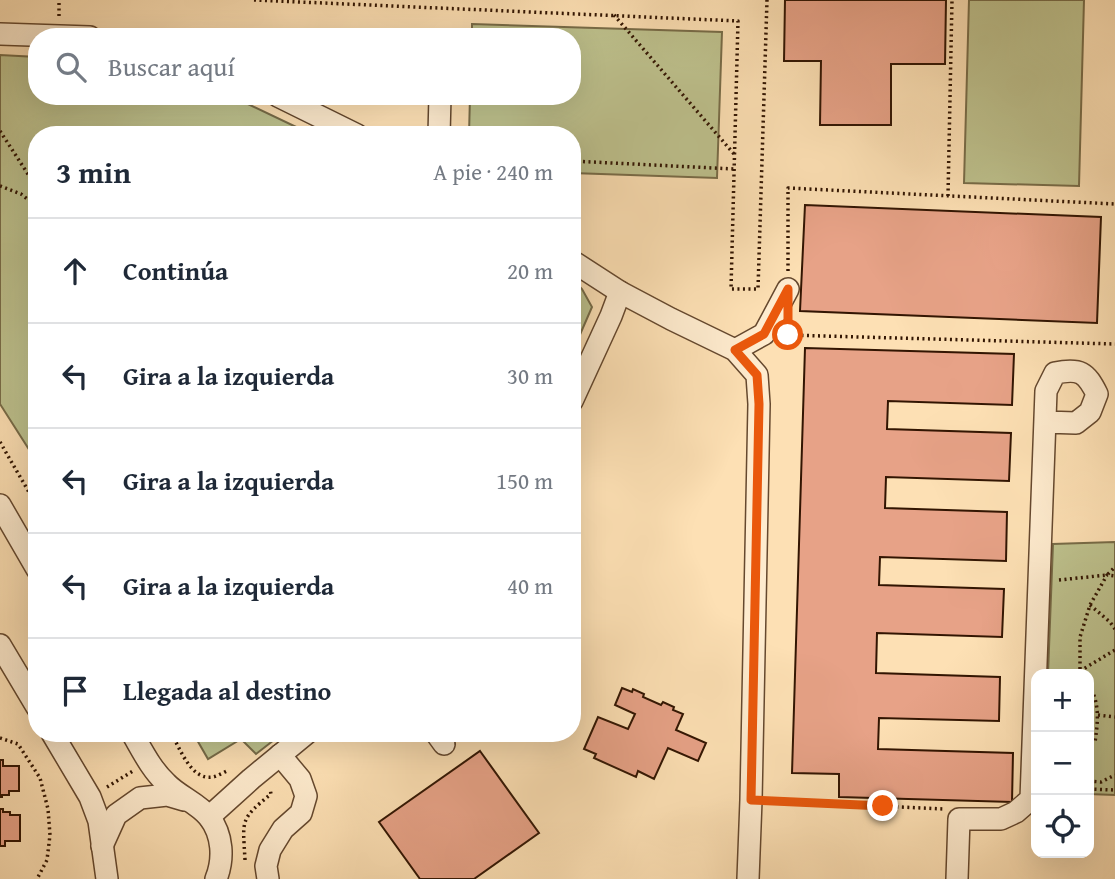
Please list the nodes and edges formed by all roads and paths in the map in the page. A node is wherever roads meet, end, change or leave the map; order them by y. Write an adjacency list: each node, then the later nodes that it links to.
1 (254, 0): 4 (path)
2 (767, 0): 14 (path)
3 (952, 0): 17 (path)
4 (614, 15): 12 (path); 12 (path)
5 (0, 34): 6 (street)
6 (28, 35)
7 (296, 105): 9 (street)
8 (440, 105): 10 (street)
9 (339, 126)
10 (439, 126)
11 (0, 131): 15 (path)
12 (735, 155): 14 (path)
13 (581, 161): 14 (path)
14 (734, 169)
15 (28, 174)
16 (0, 186): 18 (path)
17 (948, 196): 19 (path); 21 (path)
18 (28, 200)
19 (1115, 204)
20 (581, 267): 22 (street)
21 (788, 289): 25 (street)
22 (620, 292): 25 (street); 26 (street)
23 (788, 323): 24 (path)
24 (1115, 344)
25 (735, 350): 58 (street)
26 (581, 381)
27 (1045, 422): 68 (street)
28 (0, 442): 29 (path)
29 (28, 490)
30 (0, 505): 31 (street)
31 (28, 553)
32 (1115, 567): 33 (path)
33 (1107, 575): 34 (path); 35 (path); 36 (path)
34 (1115, 576)
35 (1082, 578)
36 (1090, 605): 37 (path); 40 (path)
37 (1115, 629)
38 (0, 645): 42 (street)
39 (1115, 650): 41 (path)
40 (1081, 669)
41 (1087, 669)
42 (28, 692)
43 (1094, 698): 44 (path)
44 (1098, 715): 45 (path); 50 (path)
45 (1115, 717)
46 (0, 738): 64 (path)
47 (57, 742): 57 (street)
48 (137, 742): 52 (street)
49 (296, 742): 51 (street)
50 (1094, 742)
51 (281, 755): 61 (street); 66 (street)
52 (149, 762): 57 (path); 59 (street)
53 (1115, 775): 54 (path)
54 (1094, 781)
55 (1094, 789): 56 (path)
56 (1115, 790)
57 (90, 797): 62 (street)
58 (751, 800): 60 (path); 67 (street)
59 (189, 801): 61 (street); 62 (street)
60 (946, 809)
61 (209, 817): 63 (street)
62 (102, 848): 65 (street)
63 (221, 875)
64 (37, 879)
65 (107, 879)
66 (268, 879)
67 (748, 879)
68 (957, 879)

